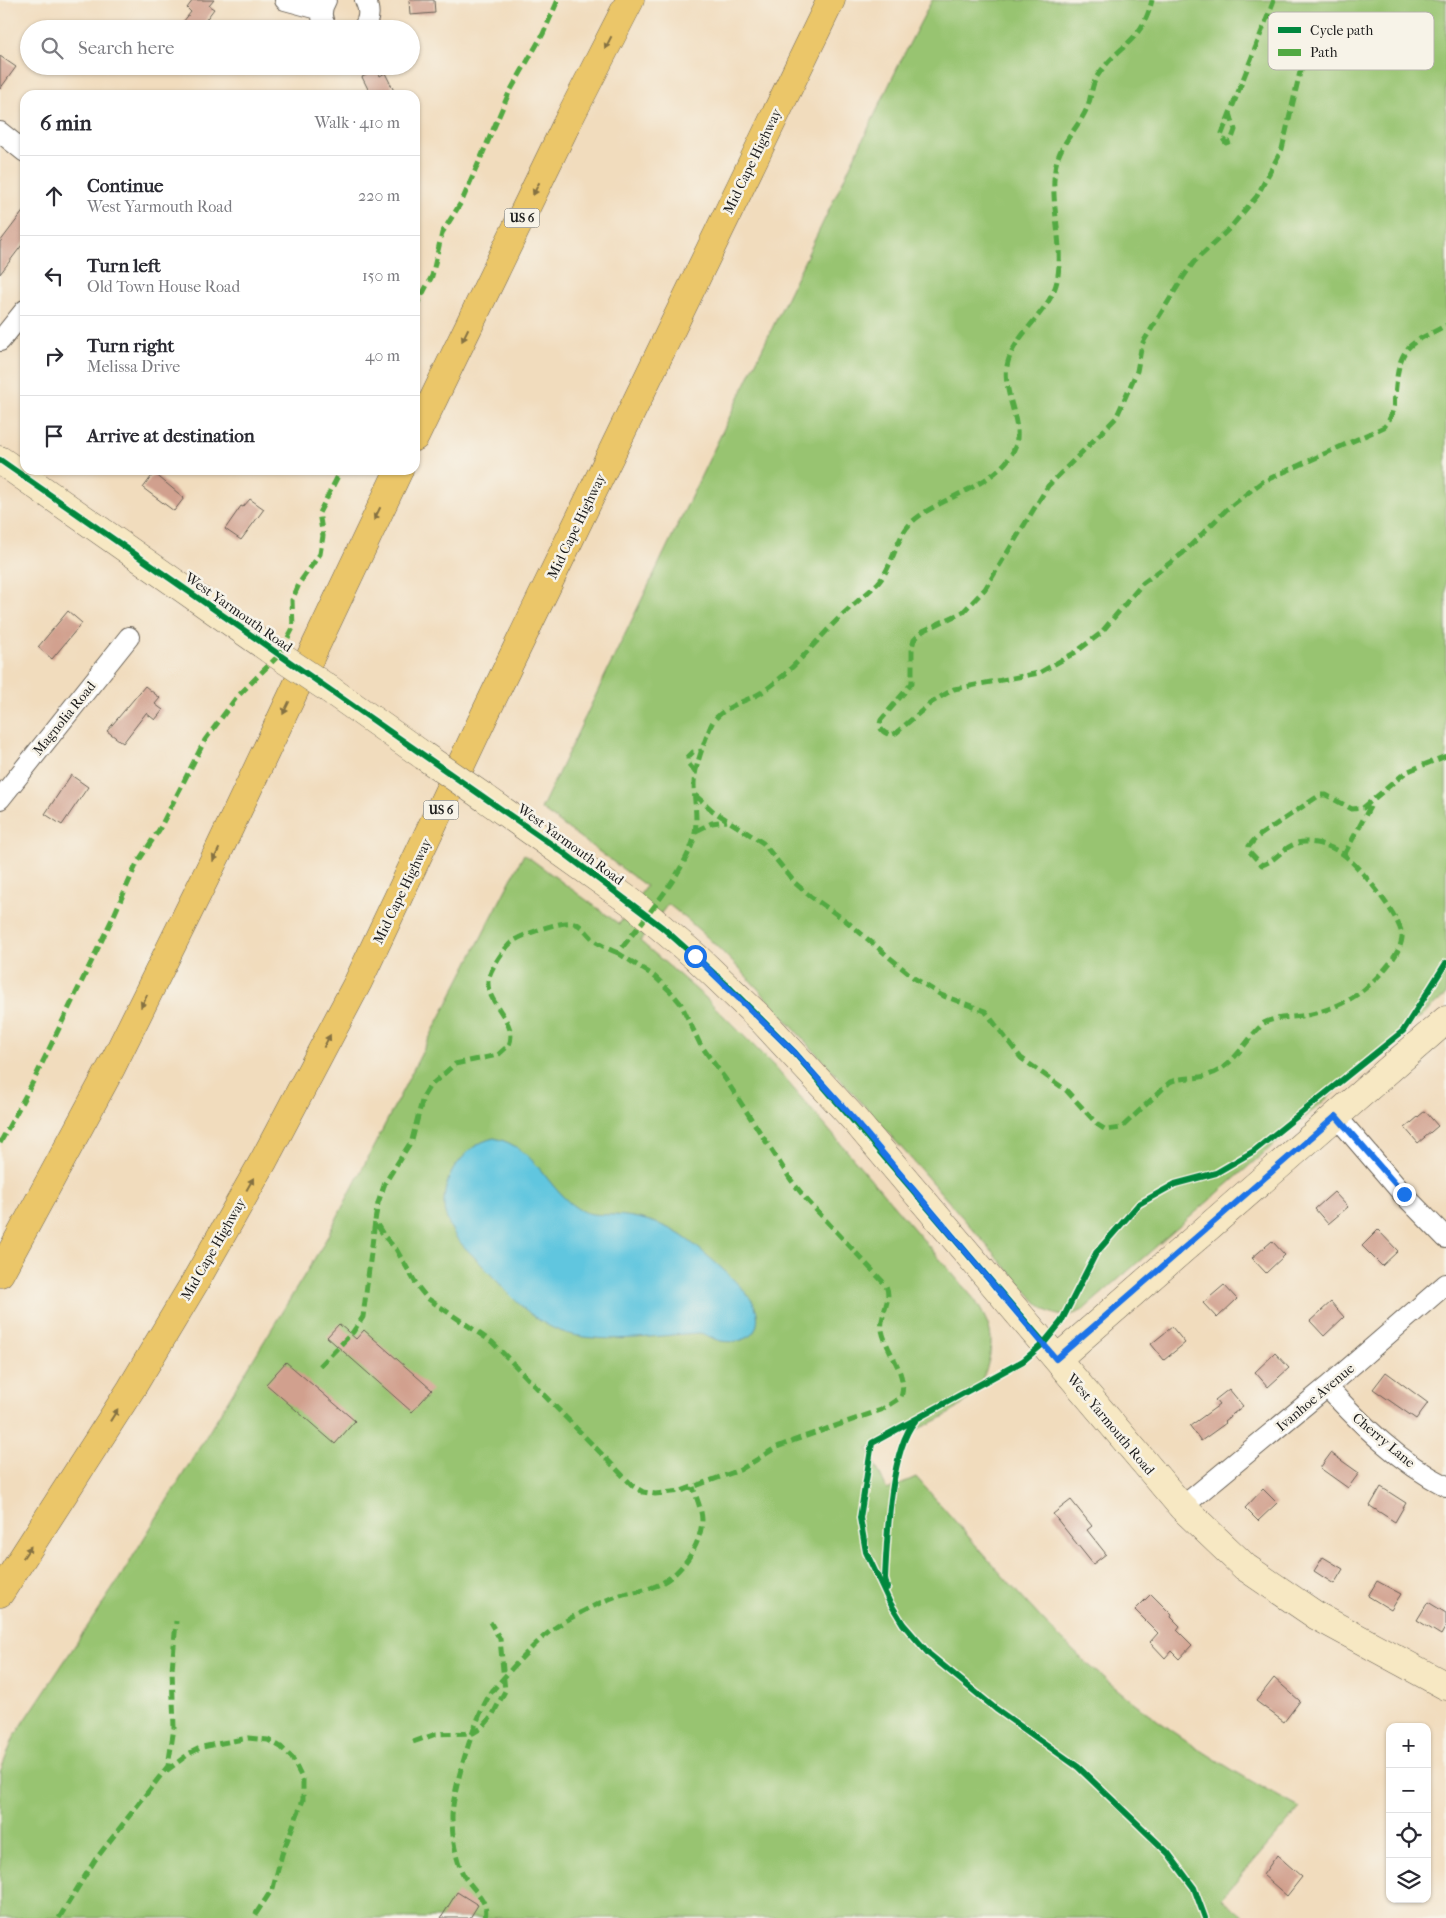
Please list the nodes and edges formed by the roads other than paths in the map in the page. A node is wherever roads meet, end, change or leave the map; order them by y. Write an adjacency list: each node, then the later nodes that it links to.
1 (285, 0): 5 (street)
2 (364, 0): 6 (street)
3 (630, 0): 11 (highway, US 6, one-way to 11)
4 (831, 0): 27 (highway, Mid Cape Highway / US 6, one-way to 4)
5 (325, 13)
6 (366, 20)
7 (0, 132): 8 (street)
8 (20, 148)
9 (20, 319): 10 (street)
10 (0, 341)
11 (420, 427)
12 (0, 460): 13 (main road, West Yarmouth Road, bridge)
13 (20, 474)
14 (21, 475): 23 (main road, West Yarmouth Road, bridge)
15 (397, 475): 21 (highway, one-way to 21)
16 (129, 637): 17 (street, Magnolia Road)
17 (0, 799)
18 (1446, 1020): 19 (main road)
19 (1336, 1116): 20 (street); 23 (main road)
20 (1446, 1238)
21 (0, 1273)
22 (1446, 1284): 24 (street, Ivanhoe Avenue)
23 (1056, 1359): 26 (main road, West Yarmouth Road)
24 (1327, 1388): 25 (street, Cherry Lane); 26 (street, Ivanhoe Avenue)
25 (1446, 1486)
26 (1182, 1507): 28 (main road, West Yarmouth Road)
27 (0, 1593)
28 (1446, 1686)

